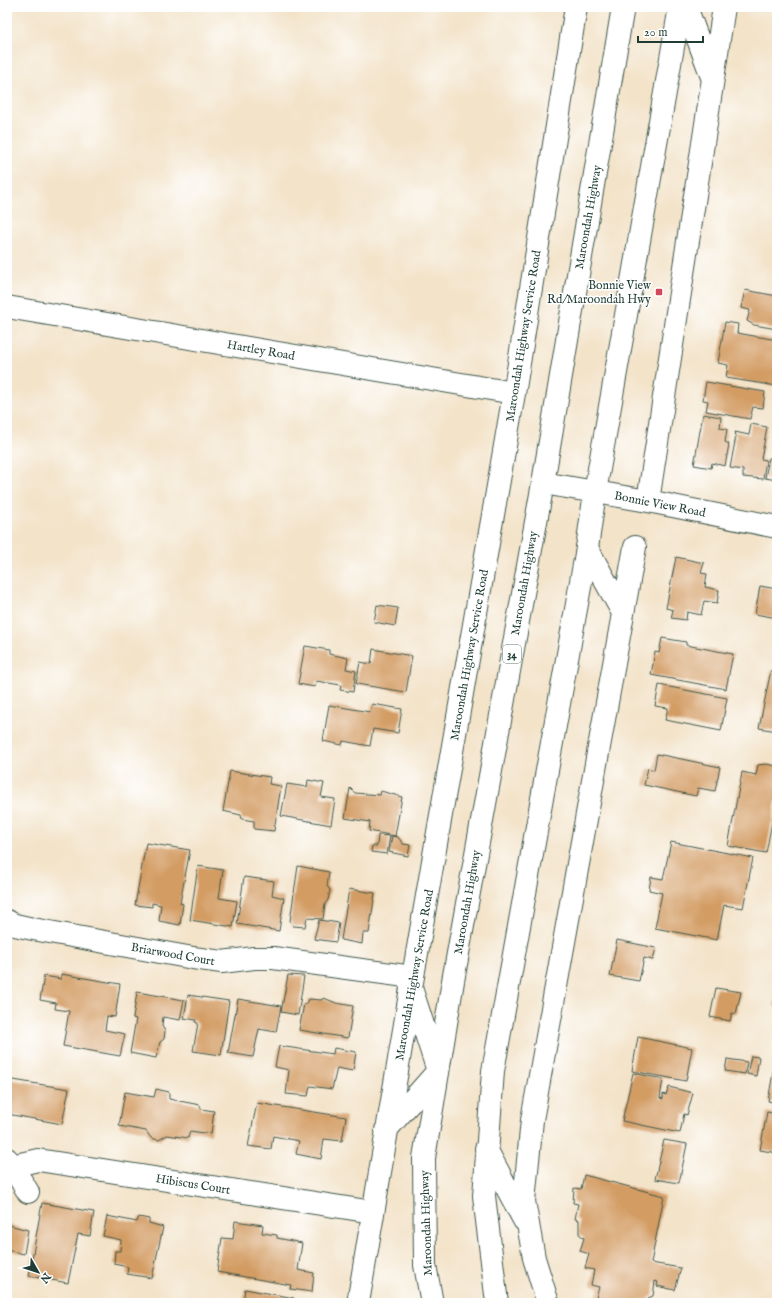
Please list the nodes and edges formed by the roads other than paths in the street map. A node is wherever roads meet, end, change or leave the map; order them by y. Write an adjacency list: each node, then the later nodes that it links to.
1 (576, 7): 8 (main road, Maroondah Highway Service Road)
2 (623, 7): 9 (main road, Maroondah Highway / 34)
3 (680, 7): 10 (main road)
4 (686, 7): 6 (main road)
5 (724, 7): 6 (main road)
6 (712, 80): 11 (main road)
7 (7, 307): 8 (main road, Hartley Road)
8 (514, 393): 17 (main road, Maroondah Highway Service Road)
9 (543, 483): 10 (main road, Bonnie View Road); 18 (main road, Maroondah Highway / 34)
10 (596, 492): 11 (main road, Bonnie View Road); 14 (main road)
11 (648, 501): 12 (main road, Bonnie View Road)
12 (777, 527)
13 (635, 547): 15 (main road)
14 (587, 548): 15 (main road); 20 (main road)
15 (623, 613): 24 (main road)
16 (7, 921): 17 (main road, Briarwood Court)
17 (412, 982): 18 (main road); 19 (main road, Maroondah Highway Service Road)
18 (438, 1071): 19 (main road); 26 (main road, Maroondah Highway / 34)
19 (386, 1131): 23 (main road, Maroondah Highway Service Road)
20 (486, 1149): 24 (main road); 27 (main road)
21 (10, 1163): 22 (main road, Hibiscus Court); 23 (main road, Hibiscus Court)
22 (28, 1192)
23 (373, 1212): 25 (main road, Maroondah Highway Service Road)
24 (528, 1229): 28 (main road)
25 (358, 1303)
26 (432, 1303)
27 (497, 1303)
28 (548, 1303)

